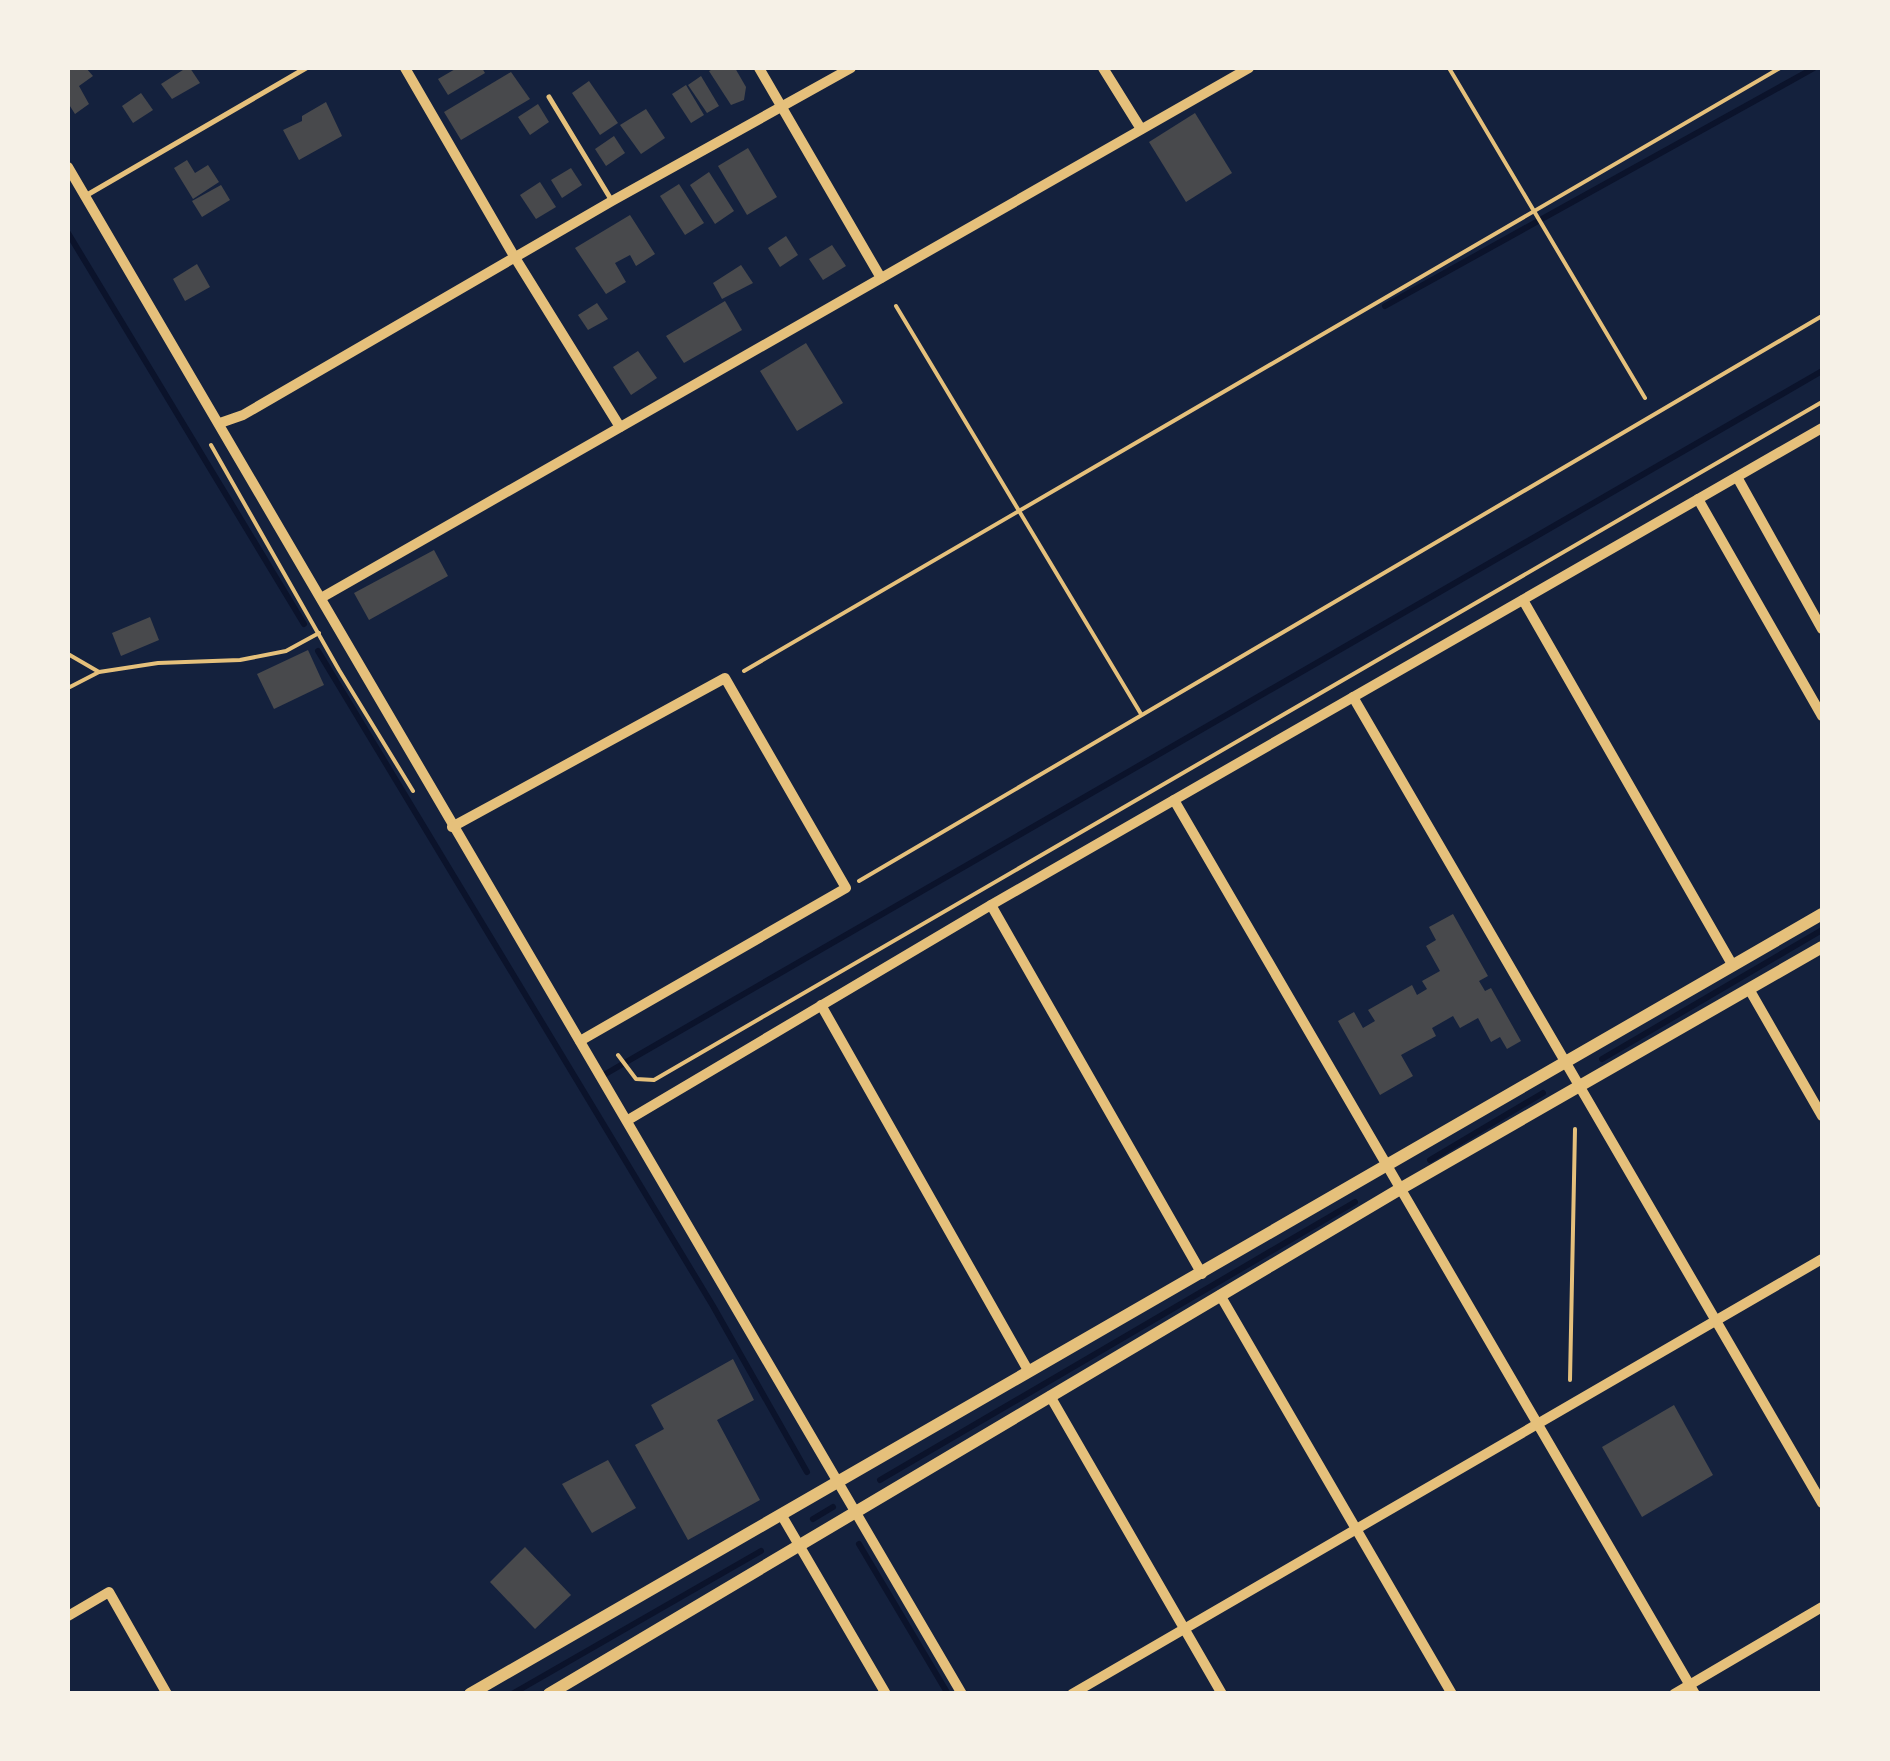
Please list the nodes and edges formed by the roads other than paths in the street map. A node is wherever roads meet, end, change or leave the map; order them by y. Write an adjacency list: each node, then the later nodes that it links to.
1 (306, 68): 11 (lane)
2 (405, 68): 13 (street)
3 (758, 68): 8 (street)
4 (851, 68): 8 (street)
5 (1103, 68): 9 (street)
6 (1250, 68): 9 (street)
7 (549, 97): 12 (lane)
8 (782, 108): 12 (street); 14 (street)
9 (1142, 129): 14 (street)
10 (68, 167): 11 (street)
11 (84, 196): 15 (street)
12 (612, 201): 13 (street)
13 (514, 256): 15 (street); 16 (street)
14 (881, 278): 16 (street)
15 (220, 423): 20 (street)
16 (620, 427): 20 (street)
17 (1822, 428): 18 (street)
18 (1737, 477): 19 (street); 22 (street)
19 (1698, 499): 21 (street); 24 (street)
20 (321, 598): 26 (street)
21 (1523, 600): 23 (street); 30 (street)
22 (1822, 629)
23 (1353, 697): 25 (street); 34 (street)
24 (1822, 716)
25 (1174, 800): 27 (street); 38 (street)
26 (452, 827): 33 (street); 33 (street)
27 (991, 905): 32 (street); 41 (street)
28 (1822, 914): 30 (street)
29 (1822, 948): 31 (street)
30 (1733, 966): 34 (street)
31 (1749, 989): 35 (street); 36 (street)
32 (821, 1005): 37 (street); 44 (street)
33 (580, 1041): 37 (street)
34 (1564, 1064): 35 (street); 38 (street)
35 (1579, 1087): 39 (street); 43 (street)
36 (1822, 1116)
37 (628, 1120): 47 (street)
38 (1388, 1166): 39 (street); 41 (street)
39 (1400, 1189): 42 (street); 46 (street)
40 (1822, 1259): 43 (street)
41 (1202, 1274): 44 (street)
42 (1220, 1295): 45 (street); 51 (street)
43 (1714, 1322): 46 (street); 48 (street)
44 (1030, 1372): 47 (street)
45 (1050, 1396): 49 (street); 55 (street)
46 (1537, 1424): 51 (street); 56 (street)
47 (840, 1482): 49 (street); 50 (street)
48 (1822, 1503)
49 (856, 1512): 52 (street); 61 (street)
50 (782, 1516): 52 (street); 58 (street)
51 (1356, 1528): 55 (street); 64 (street)
52 (800, 1546): 59 (street); 60 (street)
53 (1822, 1607): 56 (street)
54 (68, 1616): 57 (street)
55 (1185, 1628): 62 (street); 63 (street)
56 (1692, 1689): 65 (street)
57 (167, 1694)
58 (470, 1694)
59 (549, 1694)
60 (886, 1694)
61 (962, 1694)
62 (1072, 1694)
63 (1222, 1694)
64 (1452, 1694)
65 (1674, 1694)

